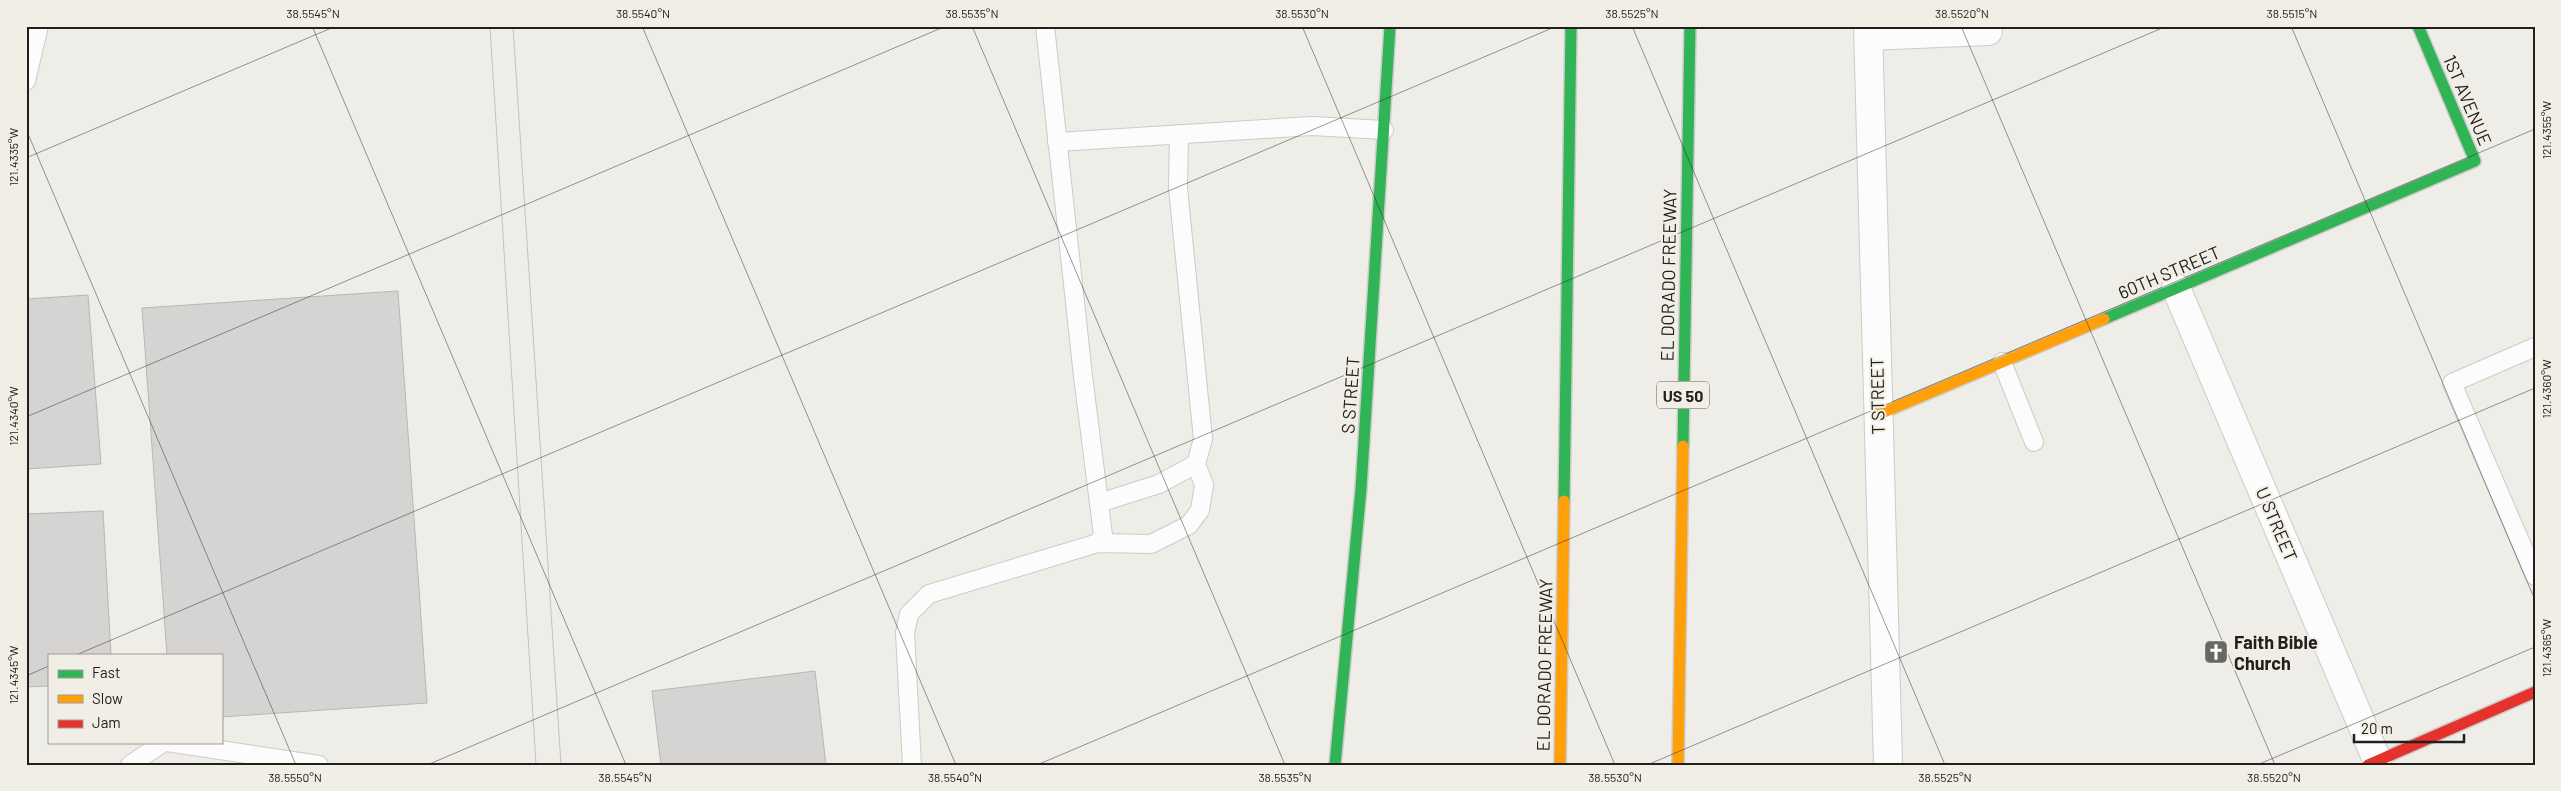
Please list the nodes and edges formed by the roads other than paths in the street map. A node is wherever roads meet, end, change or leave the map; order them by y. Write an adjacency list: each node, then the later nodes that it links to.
1 (39, 26): 9 (lane)
2 (1045, 26): 12 (lane)
3 (1390, 26): 10 (main road, S STREET)
4 (1571, 26): 31 (main road, EL DORADO FREEWAY)
5 (1690, 26): 32 (main road, EL DORADO FREEWAY / US 50)
6 (2418, 26): 13 (main road, 1ST AVENUE)
7 (1988, 30): 8 (street)
8 (1869, 31): 17 (street, T STREET)
9 (26, 81)
10 (1384, 130): 11 (lane); 30 (main road, S STREET)
11 (1179, 134): 12 (lane); 19 (lane)
12 (1057, 142): 20 (lane)
13 (2475, 161): 14 (main road, 60TH STREET)
14 (2176, 288): 16 (main road, 60TH STREET); 26 (street, U STREET)
15 (2535, 347): 22 (lane)
16 (2002, 362): 17 (main road, 60TH STREET); 18 (lane)
17 (1877, 415): 33 (street, T STREET)
18 (2034, 442)
19 (1196, 464): 20 (lane); 21 (lane)
20 (1099, 503): 21 (lane)
21 (1098, 543): 29 (lane)
22 (2535, 576)
23 (2535, 692): 26 (main road)
24 (163, 744): 27 (lane)
25 (179, 744): 28 (lane)
26 (2372, 763)
27 (130, 765)
28 (319, 765)
29 (912, 765)
30 (1335, 765)
31 (1560, 765)
32 (1678, 765)
33 (1888, 765)

